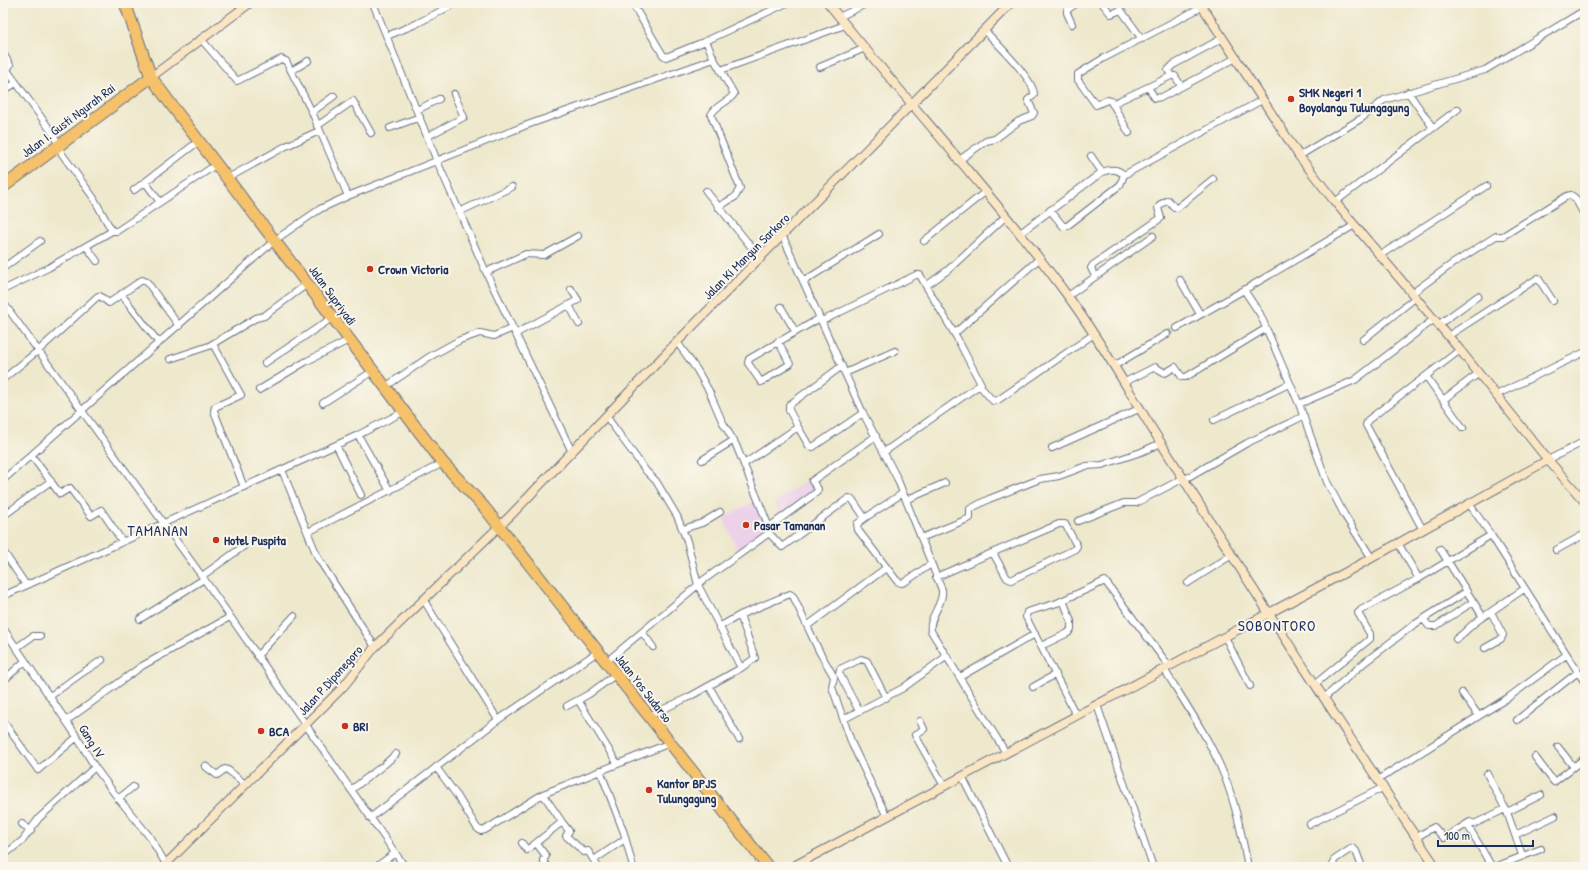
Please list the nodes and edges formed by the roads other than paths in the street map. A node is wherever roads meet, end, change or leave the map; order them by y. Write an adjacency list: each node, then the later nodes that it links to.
1 (125, 3): 32 (highway, Jalan Supriyadi)
2 (250, 3): 20 (street)
3 (373, 3): 18 (street)
4 (456, 3): 18 (street)
5 (632, 3): 22 (street)
6 (787, 3): 22 (street)
7 (828, 3): 14 (street)
8 (868, 3): 14 (street)
9 (1012, 3): 17 (street, Jalan Ki Mangun Sarkoro)
10 (1077, 3): 16 (street)
11 (1102, 3): 21 (street)
12 (1201, 5): 19 (street); 21 (street)
13 (1585, 10): 37 (street)
14 (839, 17): 15 (street)
15 (845, 24): 23 (street); 29 (street)
16 (1072, 24)
17 (984, 30): 43 (street, Jalan Ki Mangun Sarkoro); 59 (street)
18 (387, 36): 45 (street)
19 (1223, 38): 25 (street); 31 (street)
20 (201, 39): 30 (street); 32 (street)
21 (1142, 39): 42 (street)
22 (706, 41): 26 (street)
23 (863, 49): 28 (street); 43 (street)
24 (3, 53): 33 (street)
25 (1236, 58): 34 (street); 41 (street)
26 (714, 59): 29 (street); 58 (street)
27 (308, 62): 30 (street)
28 (820, 67)
29 (721, 70): 75 (street)
30 (291, 71): 46 (street)
31 (1171, 76): 34 (street); 35 (street)
32 (151, 77): 54 (highway, Jalan Supriyadi); 55 (highway, Jalan I. Gusti Ngurah Rai)
33 (16, 83): 36 (street); 55 (street)
34 (1181, 86): 35 (street)
35 (1148, 87): 42 (street)
36 (3, 91)
37 (1408, 92): 50 (street); 57 (street)
38 (454, 94): 53 (street)
39 (334, 96): 46 (street)
40 (439, 99): 45 (street)
41 (1262, 100): 57 (street); 62 (street)
42 (1112, 104): 52 (street)
43 (911, 105): 59 (street); 86 (street, Jalan Ki Mangun Sarkoro)
44 (1458, 109): 50 (street)
45 (417, 110): 47 (street)
46 (312, 112): 48 (street)
47 (420, 117): 49 (street); 53 (street)
48 (318, 128): 51 (street); 63 (street); 72 (street)
49 (390, 128)
50 (1433, 128): 74 (street)
51 (371, 133)
52 (1129, 133)
53 (428, 136): 58 (street)
54 (199, 141): 60 (highway, Jalan Supriyadi); 65 (street)
55 (58, 146): 67 (highway, Jalan I. Gusti Ngurah Rai); 81 (street)
56 (1091, 156): 61 (street)
57 (1299, 156): 74 (street)
58 (437, 161): 72 (street); 77 (street)
59 (958, 161): 71 (street)
60 (217, 164): 63 (highway, Jalan Supriyadi); 73 (street)
61 (1102, 172): 62 (street); 76 (street)
62 (1124, 175): 76 (street)
63 (228, 178): 87 (highway, Jalan Supriyadi)
64 (1213, 179): 97 (street)
65 (145, 182): 69 (street); 73 (street)
66 (1486, 186): 91 (street)
67 (3, 187)
68 (512, 187): 77 (street)
69 (134, 190)
70 (706, 191): 75 (street)
71 (985, 192): 79 (street); 89 (street)
72 (348, 196): 87 (street)
73 (160, 202): 81 (street)
74 (1335, 202): 80 (street)
75 (718, 207): 93 (street)
76 (1050, 210): 83 (street)
77 (459, 212): 96 (street)
78 (1585, 216): 107 (street)
79 (1005, 217): 83 (street); 101 (street)
80 (1353, 226): 91 (street); 104 (street)
81 (112, 231): 90 (street)
82 (879, 234): 99 (street)
83 (1019, 234): 92 (street)
84 (578, 236): 96 (street)
85 (1153, 236): 97 (street)
86 (782, 237): 93 (street, Jalan Ki Mangun Sarkoro); 99 (street)
87 (275, 240): 100 (highway, Jalan Supriyadi); 118 (street)
88 (40, 241): 95 (street)
89 (924, 241)
90 (86, 246): 94 (street); 103 (street)
91 (1379, 256): 107 (street)
92 (1039, 258): 106 (street); 123 (street)
93 (761, 259): 130 (street, Jalan Ki Mangun Sarkoro)
94 (97, 261)
95 (3, 268)
96 (486, 272): 121 (street)
97 (1095, 276): 106 (street)
98 (1180, 280): 113 (street)
99 (804, 281): 115 (street)
100 (307, 284): 114 (highway, Jalan Supriyadi); 132 (street)
101 (926, 286): 115 (street); 123 (street)
102 (571, 289): 111 (street)
103 (3, 290)
104 (1244, 290): 113 (street); 120 (street)
105 (122, 294): 118 (street); 131 (street); 133 (street)
106 (1068, 296): 124 (street)
107 (1413, 296): 116 (street); 128 (street)
108 (1478, 296): 116 (street)
109 (1553, 301): 126 (street)
110 (3, 302): 133 (street)
111 (569, 305): 117 (street); 121 (street)
112 (781, 307): 122 (street)
113 (1200, 314): 119 (street)
114 (332, 318): 127 (highway, Jalan Supriyadi); 138 (street)
115 (821, 319): 122 (street); 139 (street)
116 (1436, 323): 126 (street); 154 (street)
117 (579, 324)
118 (179, 326): 131 (street)
119 (1177, 328)
120 (1265, 328): 146 (street); 147 (street)
121 (514, 331): 149 (street); 171 (street)
122 (795, 331): 129 (street)
123 (955, 333): 148 (street)
124 (1094, 334): 140 (street); 148 (street)
125 (1167, 334): 140 (street)
126 (1448, 336): 134 (street)
127 (349, 340): 141 (highway, Jalan Supriyadi); 150 (street)
128 (1363, 340)
129 (778, 341): 129 (street)
130 (677, 342): 159 (street, Jalan Ki Mangun Sarkoro); 166 (street)
131 (159, 343): 156 (street)
132 (213, 344): 137 (street); 183 (street)
133 (38, 350): 145 (street); 156 (street)
134 (1460, 350): 143 (street); 144 (street)
135 (895, 351): 142 (street)
136 (1585, 352): 151 (street)
137 (170, 359)
138 (265, 363)
139 (842, 366): 142 (street); 162 (street)
140 (1114, 366): 146 (street)
141 (373, 371): 149 (highway, Jalan Supriyadi); 153 (street)
142 (846, 373): 158 (street)
143 (1478, 373): 151 (street); 152 (street)
144 (1426, 376): 152 (street); 198 (street)
145 (3, 379)
146 (1124, 382): 155 (street)
147 (1289, 384): 154 (street); 161 (street)
148 (980, 386): 172 (street)
149 (385, 388): 157 (highway, Jalan Supriyadi)
150 (259, 390)
151 (1496, 395): 175 (street)
152 (1443, 400): 163 (street)
153 (323, 403)
154 (1299, 404): 160 (street)
155 (1141, 408): 168 (street); 170 (street)
156 (82, 410): 173 (street); 194 (street)
157 (405, 412): 164 (street); 176 (highway, Jalan Supriyadi)
158 (864, 413): 162 (street); 165 (street)
159 (606, 416): 171 (street, Jalan Ki Mangun Sarkoro); 196 (street)
160 (1304, 416): 179 (street); 211 (street)
161 (1214, 420)
162 (798, 427): 177 (street)
163 (1463, 428)
164 (358, 435): 169 (street); 184 (street)
165 (876, 436): 172 (street); 197 (street)
166 (734, 440): 174 (street); 177 (street)
167 (1585, 442): 175 (street)
168 (1161, 443): 179 (street); 202 (street)
169 (336, 445): 178 (street); 186 (street)
170 (1052, 448)
171 (572, 452): 195 (street, Jalan Ki Mangun Sarkoro)
172 (884, 452): 185 (street)
173 (31, 455): 180 (street); 181 (street)
174 (702, 460)
175 (1548, 460): 188 (street); 189 (street)
176 (443, 463): 184 (street); 195 (highway, Jalan Supriyadi)
177 (744, 464): 197 (street)
178 (282, 470): 183 (street); 199 (street)
179 (1185, 478): 193 (street); 210 (street)
180 (3, 480)
181 (51, 482): 191 (street); 203 (street)
182 (945, 483): 187 (street)
183 (244, 487): 194 (street)
184 (390, 491): 186 (street)
185 (904, 493): 187 (street); 192 (street)
186 (364, 500): 199 (street)
187 (906, 500): 202 (street)
188 (1585, 502)
189 (1470, 505): 198 (street); 201 (street)
190 (720, 512): 196 (street)
191 (3, 516)
192 (865, 518): 197 (street); 214 (street)
193 (1078, 521)
194 (162, 523): 203 (street); 215 (street)
195 (499, 526): 224 (street, Jalan P.Diponegoro); 248 (highway, Jalan Yos Sudarso)
196 (683, 529): 219 (street)
197 (769, 530): 219 (street)
198 (1423, 530): 204 (street)
199 (308, 532): 244 (street)
200 (1585, 534): 208 (street)
201 (1491, 535): 212 (street); 221 (street)
202 (921, 538): 213 (street)
203 (122, 541): 220 (street)
204 (1398, 543): 211 (street); 217 (street)
205 (244, 546): 215 (street)
206 (1440, 549): 212 (street)
207 (3, 550): 220 (street)
208 (1556, 550)
209 (993, 553): 209 (street); 216 (street)
210 (1232, 556): 218 (street); 228 (street)
211 (1371, 557): 228 (street)
212 (1448, 561): 217 (street); 222 (street)
213 (931, 564): 214 (street); 216 (street)
214 (886, 568): 235 (street)
215 (203, 577): 231 (street); 233 (street)
216 (936, 577): 251 (street)
217 (1419, 579): 263 (street)
218 (1188, 583)
219 (698, 584): 236 (street); 238 (street)
220 (26, 585): 223 (street)
221 (1524, 589): 227 (street); 249 (street)
222 (1466, 592): 226 (street); 234 (street)
223 (3, 596)
224 (424, 599): 244 (street, Jalan P.Diponegoro); 279 (street)
225 (1063, 600): 239 (street); 243 (street); 256 (street)
226 (1473, 602): 232 (street); 234 (street)
227 (1491, 612): 232 (street); 247 (street)
228 (1268, 613): 241 (street); 263 (street)
229 (740, 615): 235 (street); 236 (street); 255 (street)
230 (294, 616): 250 (street)
231 (230, 617): 250 (street); 282 (street)
232 (1483, 617): 242 (street)
233 (140, 619)
234 (1423, 619): 270 (street)
235 (807, 626): 312 (street)
236 (718, 627): 255 (street)
237 (3, 628): 246 (street, Gang IV)
238 (642, 632): 245 (street); 254 (street)
239 (1035, 634): 243 (street); 260 (street)
240 (40, 636): 246 (street)
241 (1225, 637): 256 (street); 265 (street)
242 (1456, 639)
243 (1041, 646): 258 (street)
244 (375, 647): 284 (street, Jalan P.Diponegoro)
245 (653, 647)
246 (16, 648): 253 (street, Gang IV)
247 (1485, 648)
248 (599, 652): 254 (highway, Jalan Yos Sudarso); 279 (street)
249 (1566, 655): 257 (street); 277 (street)
250 (257, 656): 284 (street)
251 (947, 656): 260 (street); 269 (street)
252 (102, 660): 268 (street)
253 (25, 661): 261 (street); 268 (street, Gang IV)
254 (606, 662): 259 (highway, Jalan Yos Sudarso)
255 (741, 668): 264 (street)
256 (1167, 668): 272 (street); 339 (street)
257 (1578, 672): 262 (street); 280 (street)
258 (1056, 674): 266 (street); 275 (street)
259 (615, 675): 271 (street); 276 (highway, Jalan Yos Sudarso)
260 (960, 677): 289 (street)
261 (3, 681)
262 (1585, 683)
263 (1315, 684): 270 (street)
264 (709, 686): 276 (street); 286 (street)
265 (1250, 686)
266 (1033, 687)
267 (1462, 693): 277 (street)
268 (49, 697): 282 (street, Gang IV)
269 (886, 698): 274 (street); 274 (street)
270 (1324, 698): 301 (street)
271 (578, 700): 273 (street); 293 (street)
272 (1097, 705): 275 (street); 338 (street)
273 (567, 706)
274 (859, 711): 278 (street)
275 (1076, 715): 289 (street)
276 (649, 716): 287 (highway, Jalan Yos Sudarso)
277 (1479, 716): 301 (street)
278 (846, 718)
279 (498, 720): 297 (street)
280 (1518, 720)
281 (3, 721): 285 (street)
282 (66, 721): 285 (street, Gang IV)
283 (920, 721): 303 (street)
284 (306, 724): 302 (street, Jalan P.Diponegoro); 306 (street)
285 (77, 736): 296 (street, Gang IV)
286 (739, 739)
287 (670, 743): 293 (street); 335 (highway, Jalan Yos Sudarso)
288 (1558, 747): 295 (street)
289 (1006, 753): 300 (street)
290 (396, 754): 306 (street)
291 (1535, 757): 295 (street)
292 (1585, 758): 295 (street)
293 (617, 763): 298 (street)
294 (205, 766): 302 (street)
295 (1573, 766)
296 (96, 767): 309 (street, Gang IV); 318 (street)
297 (436, 767): 307 (street); 313 (street)
298 (600, 770): 307 (street); 320 (street)
299 (1487, 774): 310 (street)
300 (962, 776): 303 (street); 337 (street)
301 (1379, 779): 305 (street)
302 (245, 784): 329 (street, Jalan P.Diponegoro)
303 (944, 786): 312 (street)
304 (133, 787): 309 (street)
305 (1384, 787): 316 (street); 321 (street)
306 (351, 790): 313 (street)
307 (543, 794): 314 (street)
308 (1541, 795): 310 (street)
309 (118, 799): 329 (street, Gang IV)
310 (1506, 811): 317 (street); 319 (street)
311 (1555, 816): 319 (street)
312 (887, 817): 336 (street)
313 (370, 818): 325 (street)
314 (562, 822): 323 (street); 328 (street)
315 (22, 824): 318 (street)
316 (1310, 824)
317 (1467, 824): 321 (street); 343 (street)
318 (31, 831): 327 (street)
319 (1515, 835): 326 (street)
320 (625, 838): 328 (street); 334 (street)
321 (1416, 838): 342 (street)
322 (522, 843): 323 (street)
323 (536, 843): 332 (street)
324 (1541, 849): 326 (street)
325 (395, 853): 330 (street); 331 (street)
326 (1522, 855): 344 (street)
327 (3, 856)
328 (594, 860): 333 (street)
329 (165, 865)
330 (376, 867)
331 (405, 867)
332 (547, 867)
333 (598, 867)
334 (633, 867)
335 (768, 867)
336 (792, 867)
337 (1008, 867)
338 (1153, 867)
339 (1248, 867)
340 (1335, 867): 341 (street)
341 (1362, 867)
342 (1436, 867)
343 (1492, 867)
344 (1495, 867)

